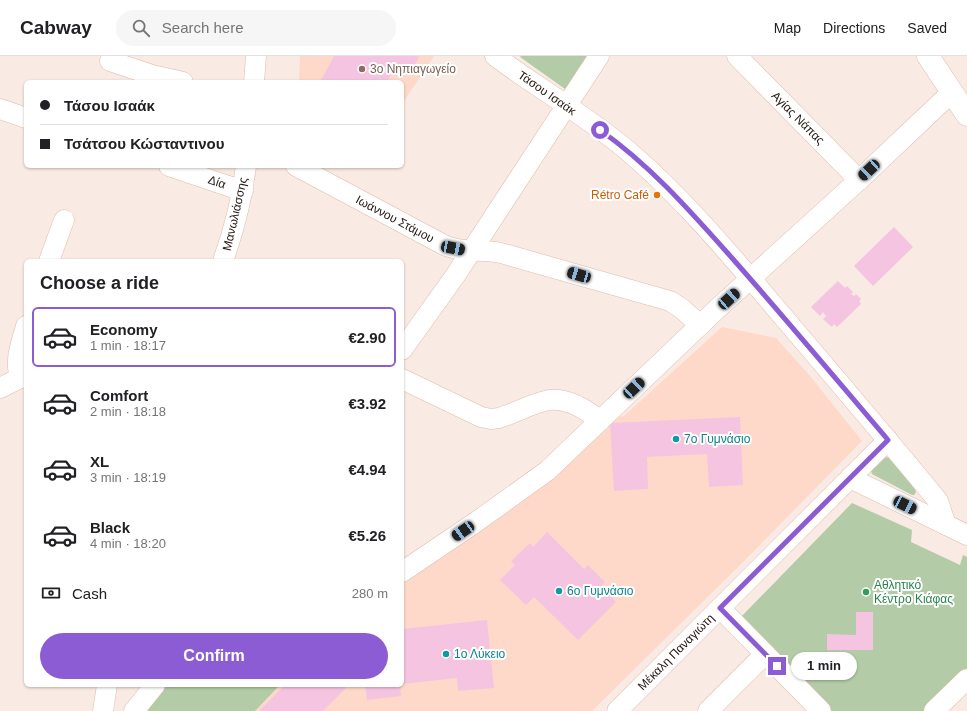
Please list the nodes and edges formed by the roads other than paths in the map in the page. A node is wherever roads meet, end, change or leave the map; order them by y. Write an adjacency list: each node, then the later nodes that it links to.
1 (256, 56): 8 (street)
2 (600, 56): 10 (street)
3 (737, 56): 17 (street, Αγίας Νάπας)
4 (928, 56): 9 (main road)
5 (504, 59): 10 (street, Τάσου Ισαάκ)
6 (110, 62): 7 (street)
7 (175, 80)
8 (254, 80)
9 (952, 92): 12 (main road); 17 (street)
10 (567, 106): 20 (street); 23 (street, Τάσου Ισαάκ)
11 (0, 109): 13 (street)
12 (967, 115)
13 (24, 117)
14 (175, 168): 18 (street, Δία)
15 (246, 168): 18 (street, Μανωλιάσσης)
16 (300, 168): 20 (street, Ιωάννου Στάμου)
17 (859, 180): 23 (street)
18 (243, 191): 22 (street, Μανωλιάσσης)
19 (64, 220): 21 (street)
20 (472, 251): 24 (street, Ιωάννου Στάμου); 26 (street)
21 (50, 259)
22 (224, 259)
23 (751, 279): 24 (street); 31 (street, Τάσου Ισαάκ)
24 (700, 326): 30 (street)
25 (24, 335): 27 (street)
26 (404, 347)
27 (23, 376): 29 (street)
28 (404, 380): 30 (street)
29 (0, 388)
30 (600, 421): 35 (street)
31 (888, 440): 32 (street, Μέκαλη Παναγιώτη); 33 (street, Τάσου Ισαάκ)
32 (850, 478): 33 (street); 36 (street, Μέκαλη Παναγιώτη)
33 (946, 525): 34 (street)
34 (967, 535)
35 (404, 571)
36 (720, 608): 37 (street); 43 (street, Μέκαλη Παναγιώτη)
37 (765, 654): 44 (street); 45 (street)
38 (967, 679): 46 (street)
39 (107, 687): 41 (street)
40 (153, 687): 42 (street)
41 (103, 711)
42 (134, 711)
43 (617, 711)
44 (708, 711)
45 (821, 711)
46 (934, 711)

